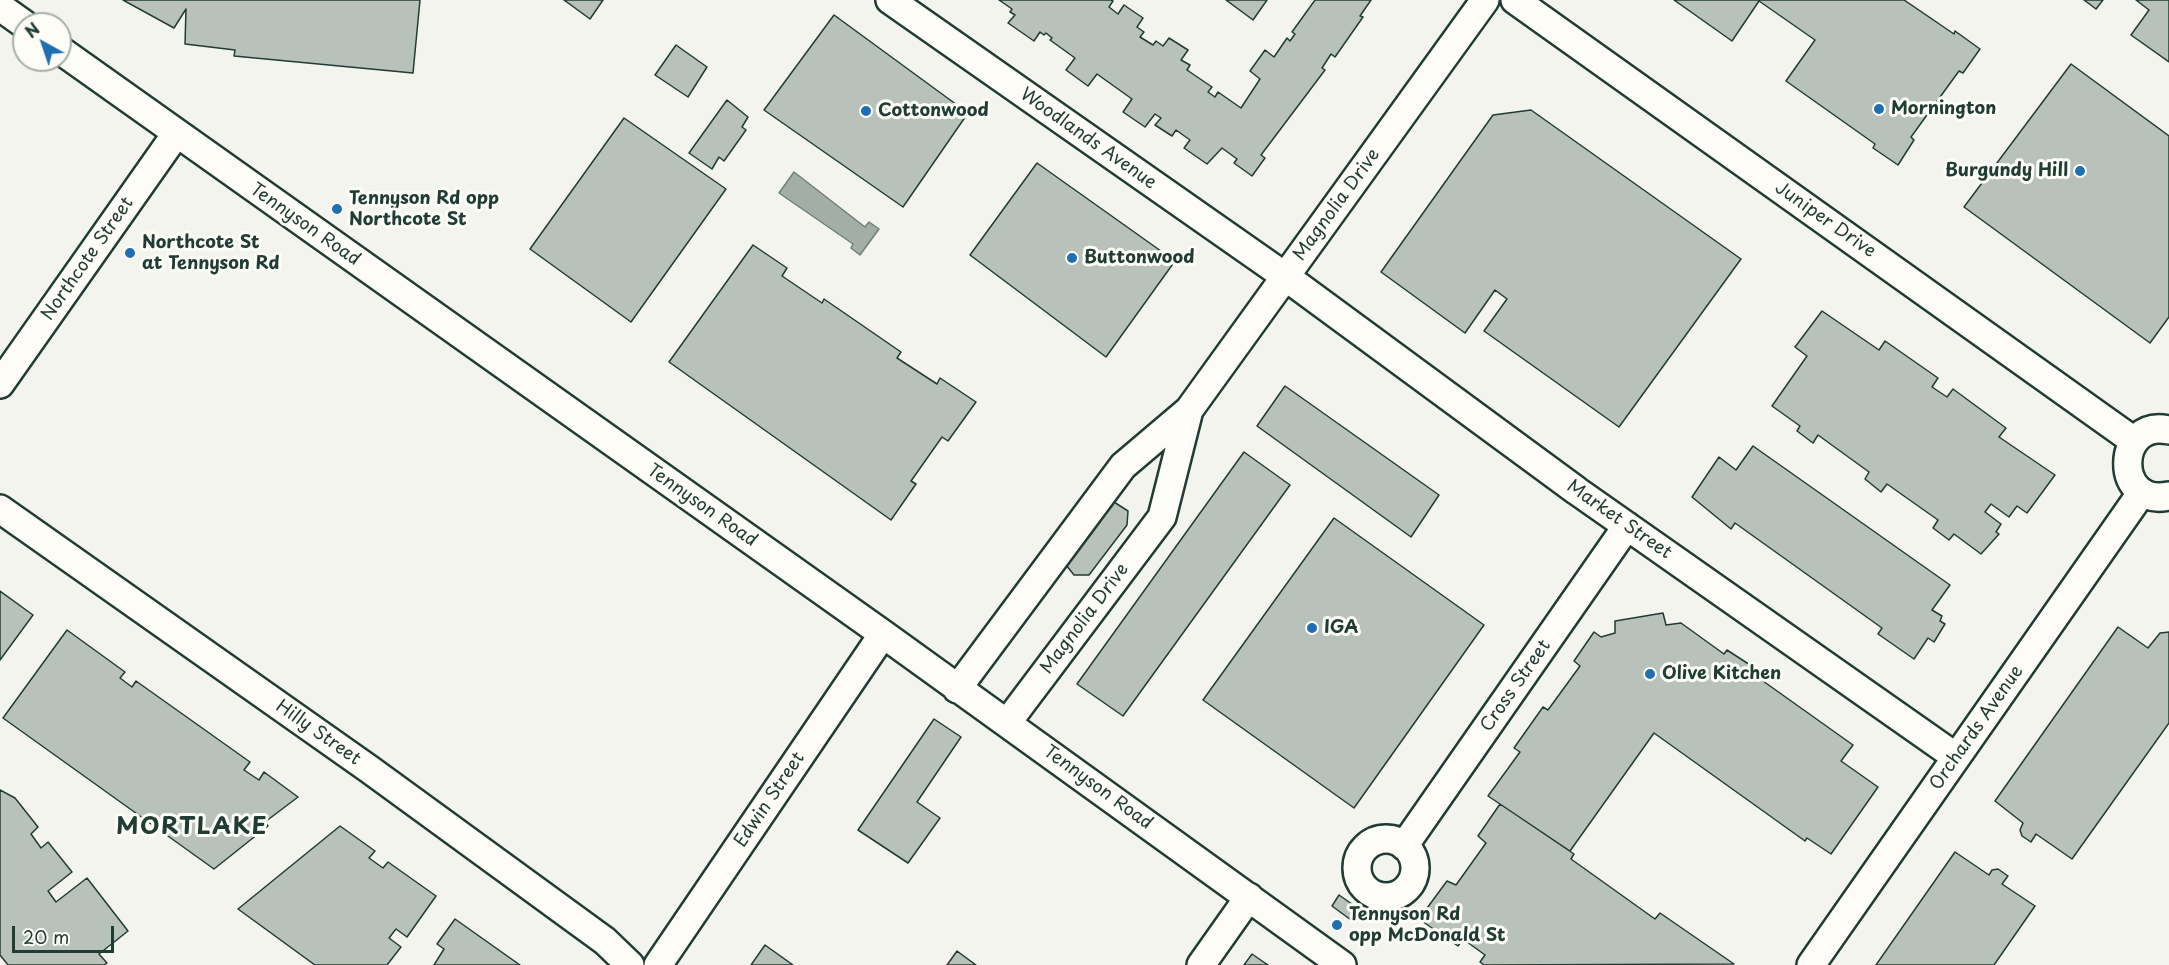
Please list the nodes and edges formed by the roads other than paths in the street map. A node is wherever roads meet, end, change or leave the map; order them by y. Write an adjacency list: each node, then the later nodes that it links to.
1 (890, 0): 6 (street, Woodlands Avenue)
2 (1485, 0): 6 (street, Magnolia Drive)
3 (1515, 0): 10 (street, Juniper Drive)
4 (72, 59): 5 (street, Tennyson Road)
5 (176, 134): 7 (street, Northcote Street); 15 (street, Tennyson Road)
6 (1286, 277): 8 (street, Magnolia Drive); 14 (street, Market Street)
7 (0, 384)
8 (1189, 410): 16 (street, Magnolia Drive); 17 (street, Magnolia Drive)
9 (2169, 430): 10 (street)
10 (2134, 441): 11 (street)
11 (2142, 492): 12 (street); 18 (street, Orchards Avenue)
12 (2169, 496)
13 (0, 509): 21 (street, Hilly Street)
14 (1627, 526): 18 (street, Market Street); 19 (street, Cross Street)
15 (883, 634): 16 (street, Tennyson Road); 22 (street, Edwin Street)
16 (957, 689): 17 (street, Tennyson Road)
17 (1007, 723): 20 (street, Tennyson Road)
18 (1956, 757): 25 (street, Orchards Avenue)
19 (1404, 846)
20 (1250, 897): 23 (street); 24 (street, Tennyson Road)
21 (630, 965)
22 (658, 965)
23 (1201, 965)
24 (1342, 965)
25 (1811, 965)

